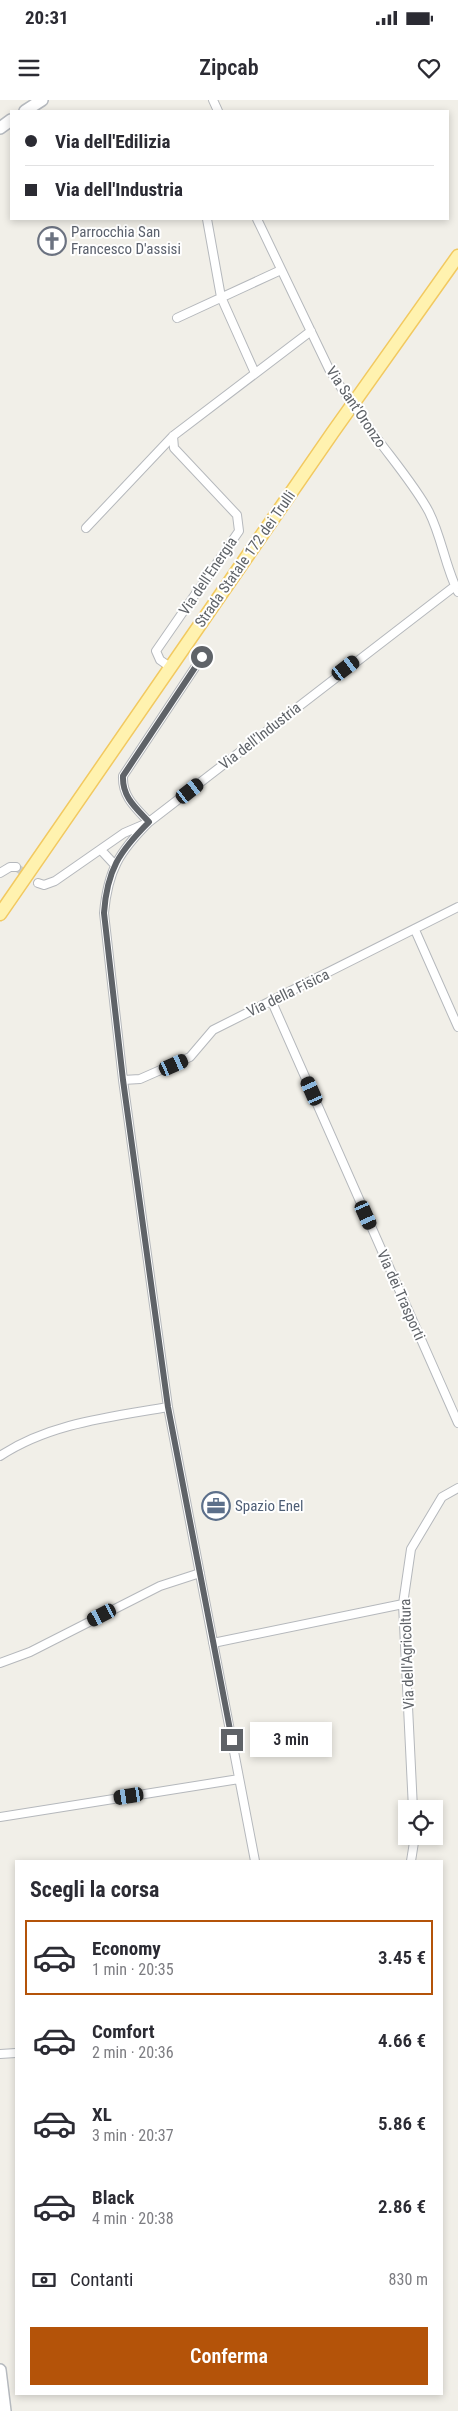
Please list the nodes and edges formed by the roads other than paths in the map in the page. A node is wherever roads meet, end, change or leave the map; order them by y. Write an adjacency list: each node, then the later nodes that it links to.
1 (42, 100): 2 (street)
2 (27, 110)
3 (206, 220): 7 (street)
4 (257, 220): 6 (street, Via Sant'Oronzo)
5 (458, 256): 15 (main road, Strada Statale 172 dei Trulli)
6 (282, 270): 7 (street); 9 (street, Via Sant'Oronzo)
7 (221, 297): 8 (street); 10 (street)
8 (177, 318)
9 (311, 331): 10 (street); 13 (street, Via Sant'Oronzo, bridge)
10 (255, 374): 11 (street)
11 (173, 436): 12 (street); 15 (street, Via dell'Energia)
12 (86, 528)
13 (456, 589): 16 (street, Via dell'Industria)
14 (202, 657): 16 (street)
15 (170, 667): 23 (main road, Strada Statale 172 dei Trulli)
16 (149, 822): 17 (street); 18 (street, Via dell'Industria)
17 (101, 850): 18 (street); 21 (street)
18 (114, 864): 27 (street, Via dell'Industria)
19 (16, 867): 20 (street)
20 (0, 873)
21 (38, 883)
22 (458, 907): 24 (street, Via della Fisica)
23 (0, 914)
24 (414, 930): 25 (street, Via della Fisica); 26 (street)
25 (272, 1002): 27 (street, Via della Fisica); 29 (street, Via dei Trasporti)
26 (458, 1027)
27 (123, 1080): 28 (street, Via dell'Industria)
28 (168, 1407): 30 (street); 32 (street, Via dell'Industria)
29 (458, 1423)
30 (0, 1456)
31 (458, 1488): 33 (street, Via dell'Agricoltura)
32 (200, 1573): 34 (street, Via dell'Industria); 35 (street)
33 (403, 1604): 34 (street); 37 (street, Via dell'Agricoltura)
34 (213, 1643): 36 (street, Via dell'Industria)
35 (0, 1663)
36 (239, 1779): 38 (street); 40 (street, Via dell'Industria)
37 (413, 1800)
38 (0, 1817)
39 (415, 1845): 41 (street)
40 (255, 1860)
41 (411, 1860)
42 (8, 2054): 43 (street)
43 (0, 2058)
44 (0, 2370): 45 (street)
45 (6, 2411)

